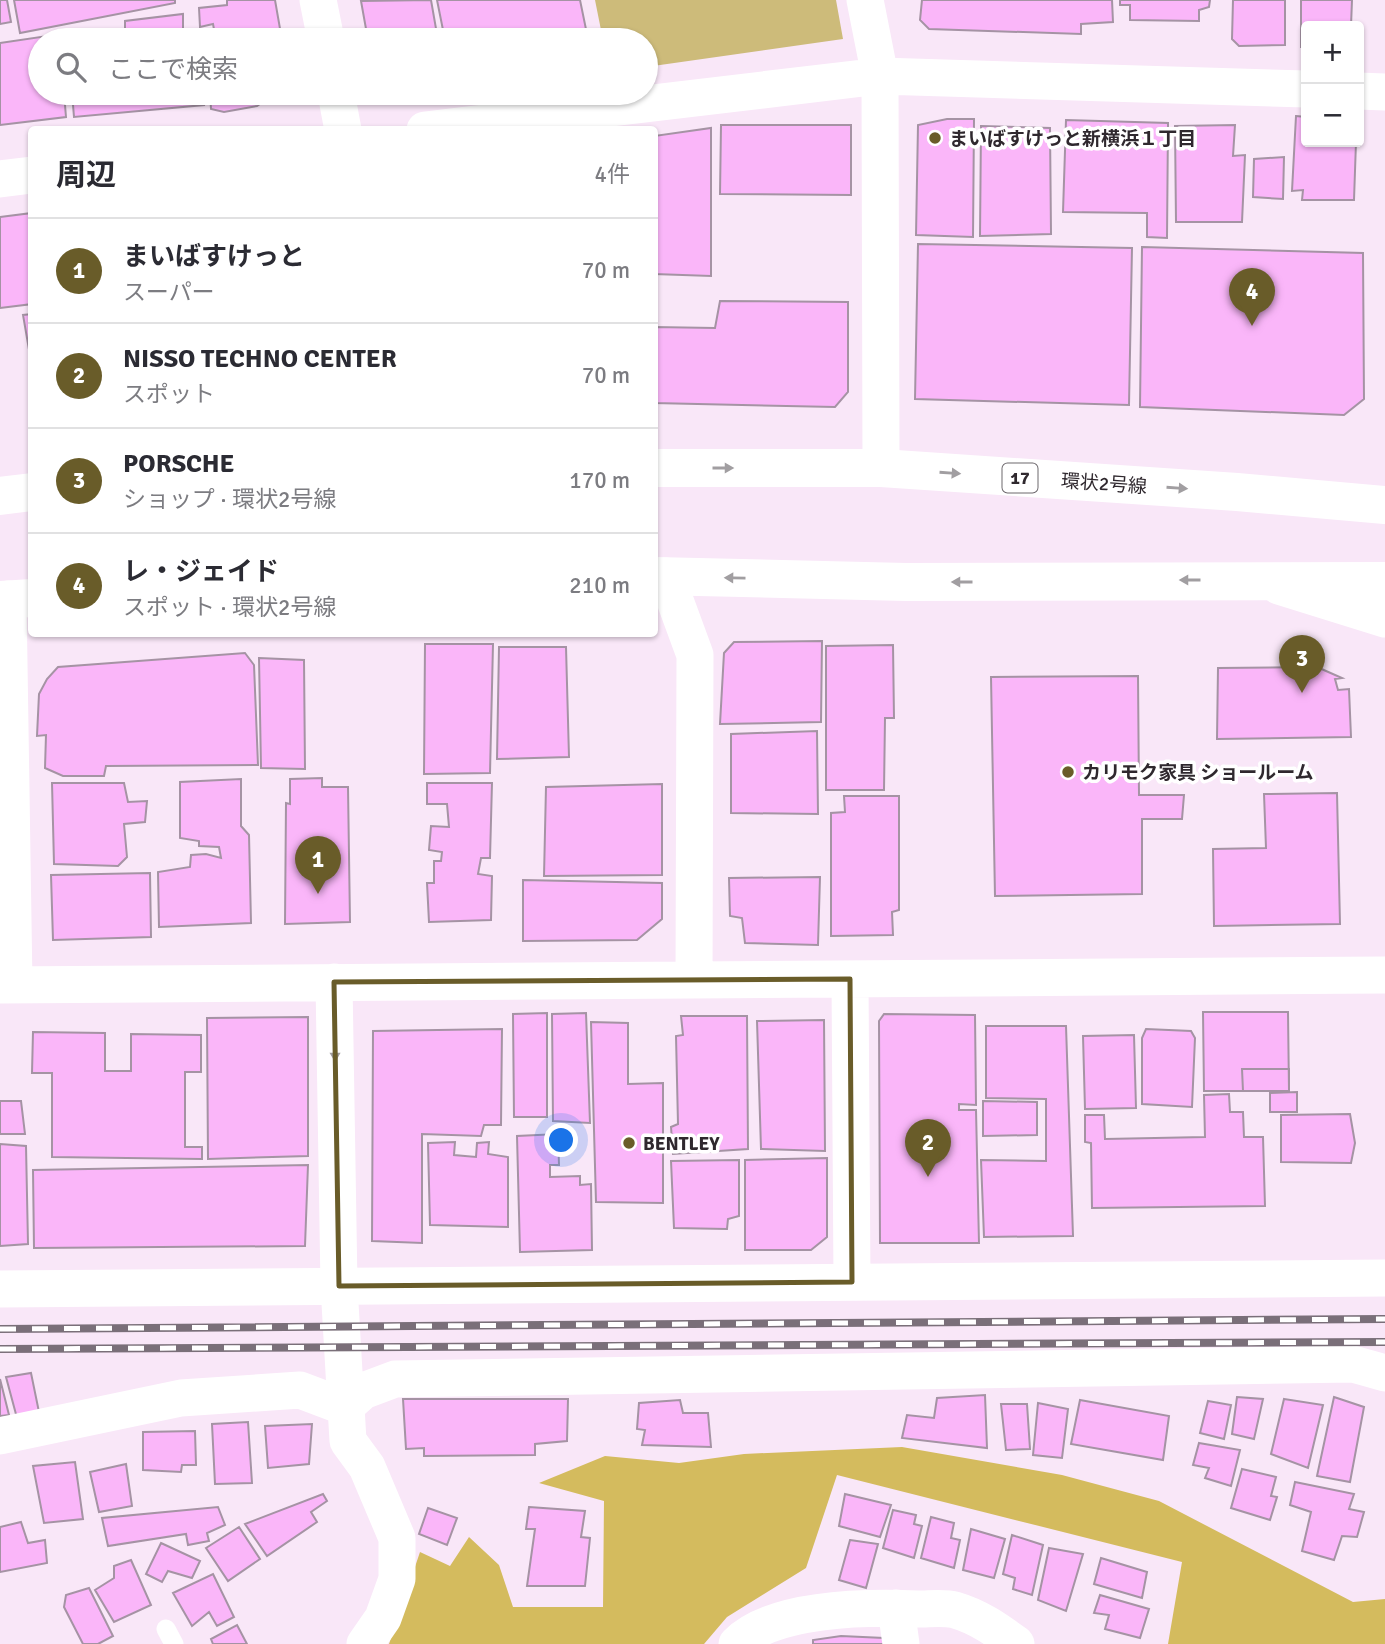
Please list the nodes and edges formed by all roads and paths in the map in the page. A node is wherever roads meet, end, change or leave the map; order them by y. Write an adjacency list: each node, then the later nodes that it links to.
1 (318, 0): 3 (street)
2 (865, 0): 4 (street)
3 (324, 28)
4 (880, 76): 5 (street); 8 (street); 16 (street)
5 (1301, 89)
6 (1364, 91): 7 (street)
7 (1385, 92)
8 (658, 102)
9 (338, 105): 11 (street)
10 (636, 105): 12 (street)
11 (342, 126)
12 (459, 126)
13 (28, 175): 14 (street)
14 (0, 178)
15 (658, 468): 16 (main road, 環状2号線 / 17, one-way to 16)
16 (881, 468): 19 (main road, 環状2号線 / 17, one-way to 19)
17 (28, 492): 18 (main road)
18 (0, 496)
19 (1385, 505)
20 (660, 576): 21 (main road, one-way to 20); 27 (street)
21 (1258, 580): 22 (main road); 24 (street)
22 (1385, 581)
23 (13, 599): 29 (street)
24 (1385, 619)
25 (1385, 975): 26 (street)
26 (850, 979): 27 (street); 31 (street)
27 (694, 980): 28 (street)
28 (334, 982): 29 (street); 32 (street, one-way to 32)
29 (7, 985)
30 (1385, 1278): 31 (street)
31 (852, 1282): 32 (street)
32 (339, 1286): 33 (street); 35 (street)
33 (0, 1289)
34 (1385, 1373): 35 (street)
35 (345, 1407): 36 (street); 39 (street)
36 (0, 1436)
37 (896, 1608): 38 (street); 41 (street); 42 (street)
38 (793, 1632): 40 (street)
39 (365, 1644)
40 (737, 1644)
41 (901, 1644)
42 (1016, 1644)

